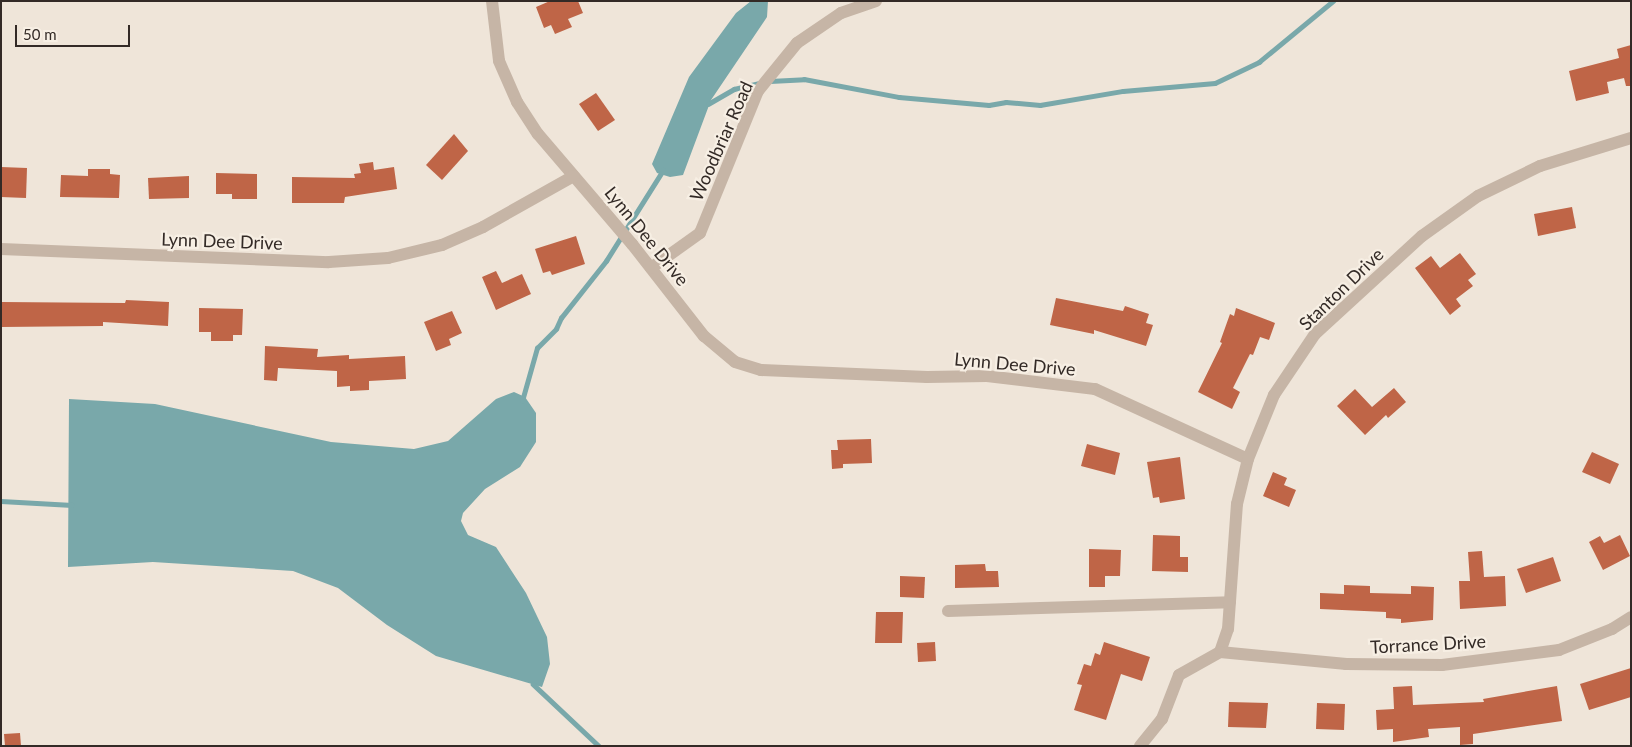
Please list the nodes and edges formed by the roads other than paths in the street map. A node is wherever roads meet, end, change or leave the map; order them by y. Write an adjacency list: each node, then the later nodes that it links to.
1 (492, 1): 4 (street)
2 (876, 1): 6 (street, Woodbriar Road)
3 (1631, 138): 7 (street, Stanton Drive)
4 (574, 176): 5 (street, Lynn Dee Drive); 6 (street, Lynn Dee Drive)
5 (1, 249)
6 (651, 268): 7 (street, Lynn Dee Drive)
7 (1248, 459): 8 (street, Stanton Drive)
8 (1230, 602): 9 (street); 11 (street, Stanton Drive)
9 (948, 611)
10 (1631, 617): 11 (street, Torrance Drive)
11 (1220, 652): 12 (street)
12 (1140, 746)

